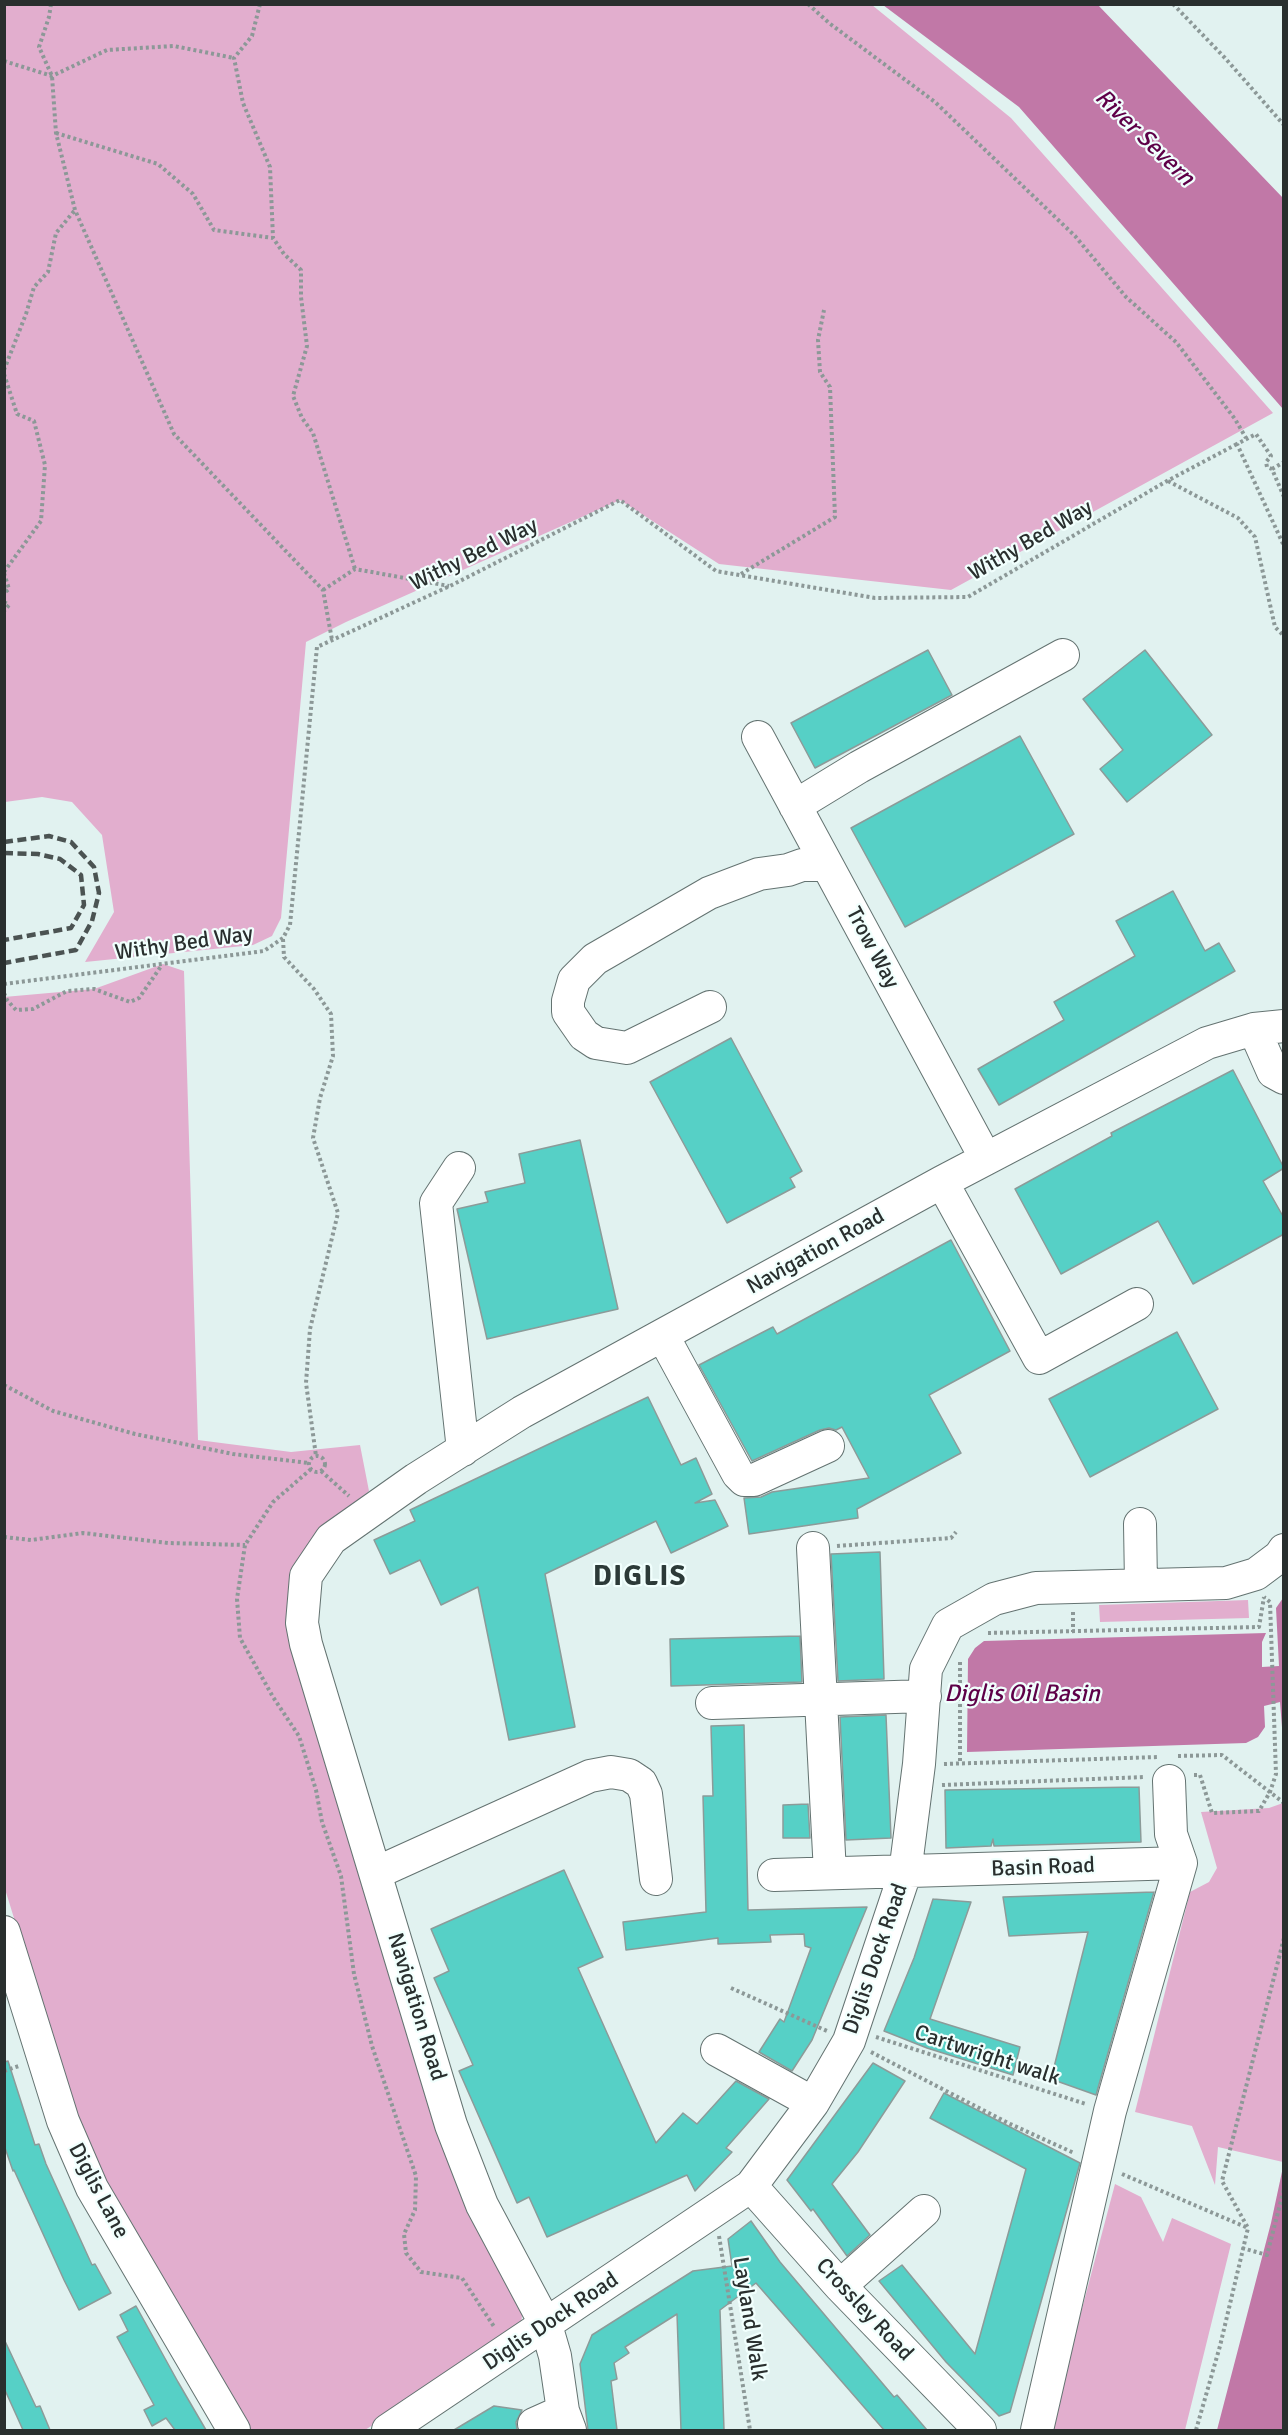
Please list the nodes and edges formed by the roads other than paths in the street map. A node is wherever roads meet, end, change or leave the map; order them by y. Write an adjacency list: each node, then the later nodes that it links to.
1 (1064, 655): 3 (street)
2 (758, 737): 3 (street, Trow Way)
3 (795, 806): 4 (street, Trow Way)
4 (827, 865): 5 (street); 8 (street, Trow Way)
5 (710, 1007)
6 (1269, 1028): 7 (street); 8 (street, Navigation Road)
7 (1284, 1078)
8 (986, 1159): 10 (street, Navigation Road)
9 (459, 1168): 14 (street)
10 (942, 1182): 11 (street); 12 (street, Navigation Road)
11 (1137, 1304)
12 (663, 1336): 13 (street); 14 (street, Navigation Road)
13 (828, 1446)
14 (463, 1450): 24 (street, Navigation Road)
15 (1140, 1524): 18 (street)
16 (813, 1548): 20 (street)
17 (1284, 1550): 18 (street, Diglis Dock Road)
18 (1142, 1584): 19 (street, Diglis Dock Road)
19 (924, 1696): 20 (street); 26 (street, Diglis Dock Road)
20 (821, 1698): 21 (street); 25 (street)
21 (712, 1703)
22 (1168, 1778): 23 (street)
23 (1181, 1863): 26 (street, Basin Road); 41 (street)
24 (376, 1873): 28 (street); 35 (street, Navigation Road)
25 (830, 1873): 26 (street, Basin Road); 27 (street, Basin Road)
26 (905, 1873): 31 (street, Diglis Dock Road)
27 (774, 1875)
28 (656, 1879)
29 (4, 1932): 38 (street, Diglis Lane)
30 (717, 2050): 31 (street)
31 (813, 2103): 32 (street, Diglis Dock Road)
32 (751, 2186): 34 (street, Crossley Road); 35 (street, Diglis Dock Road)
33 (924, 2211): 34 (street)
34 (840, 2286): 40 (street, Crossley Road)
35 (546, 2325): 36 (street); 39 (street, Diglis Dock Road)
36 (567, 2421): 37 (street)
37 (534, 2424)
38 (234, 2430)
39 (388, 2430)
40 (980, 2430)
41 (1036, 2430)

